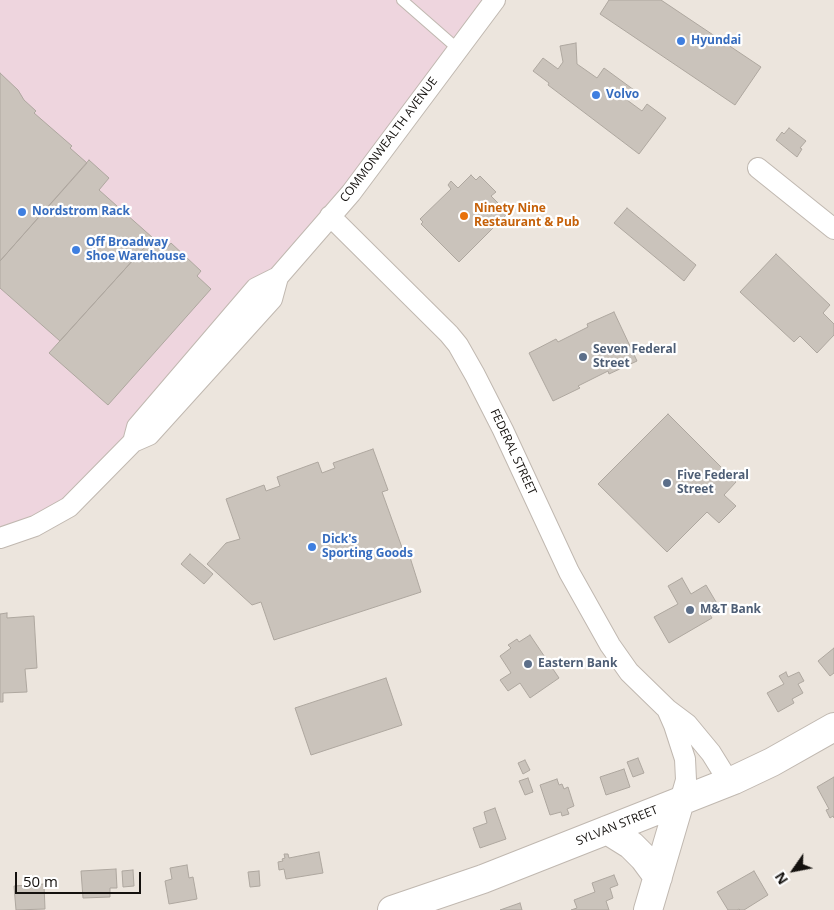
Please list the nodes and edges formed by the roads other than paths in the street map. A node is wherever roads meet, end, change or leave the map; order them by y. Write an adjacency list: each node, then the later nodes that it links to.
1 (402, 0): 3 (lane)
2 (495, 0): 3 (street, COMMONWEALTH AVENUE)
3 (458, 49): 5 (street, COMMONWEALTH AVENUE)
4 (758, 168): 6 (street)
5 (330, 216): 7 (street, COMMONWEALTH AVENUE); 8 (street, FEDERAL STREET)
6 (834, 229)
7 (0, 538)
8 (667, 709): 10 (street, FEDERAL STREET); 11 (street, FEDERAL STREET)
9 (834, 727): 10 (main road, SYLVAN STREET)
10 (729, 782): 11 (main road, SYLVAN STREET)
11 (680, 801): 12 (main road, SYLVAN STREET); 13 (main road)
12 (607, 830): 13 (main road); 14 (main road, SYLVAN STREET)
13 (658, 877): 15 (main road)
14 (392, 910)
15 (648, 910)

